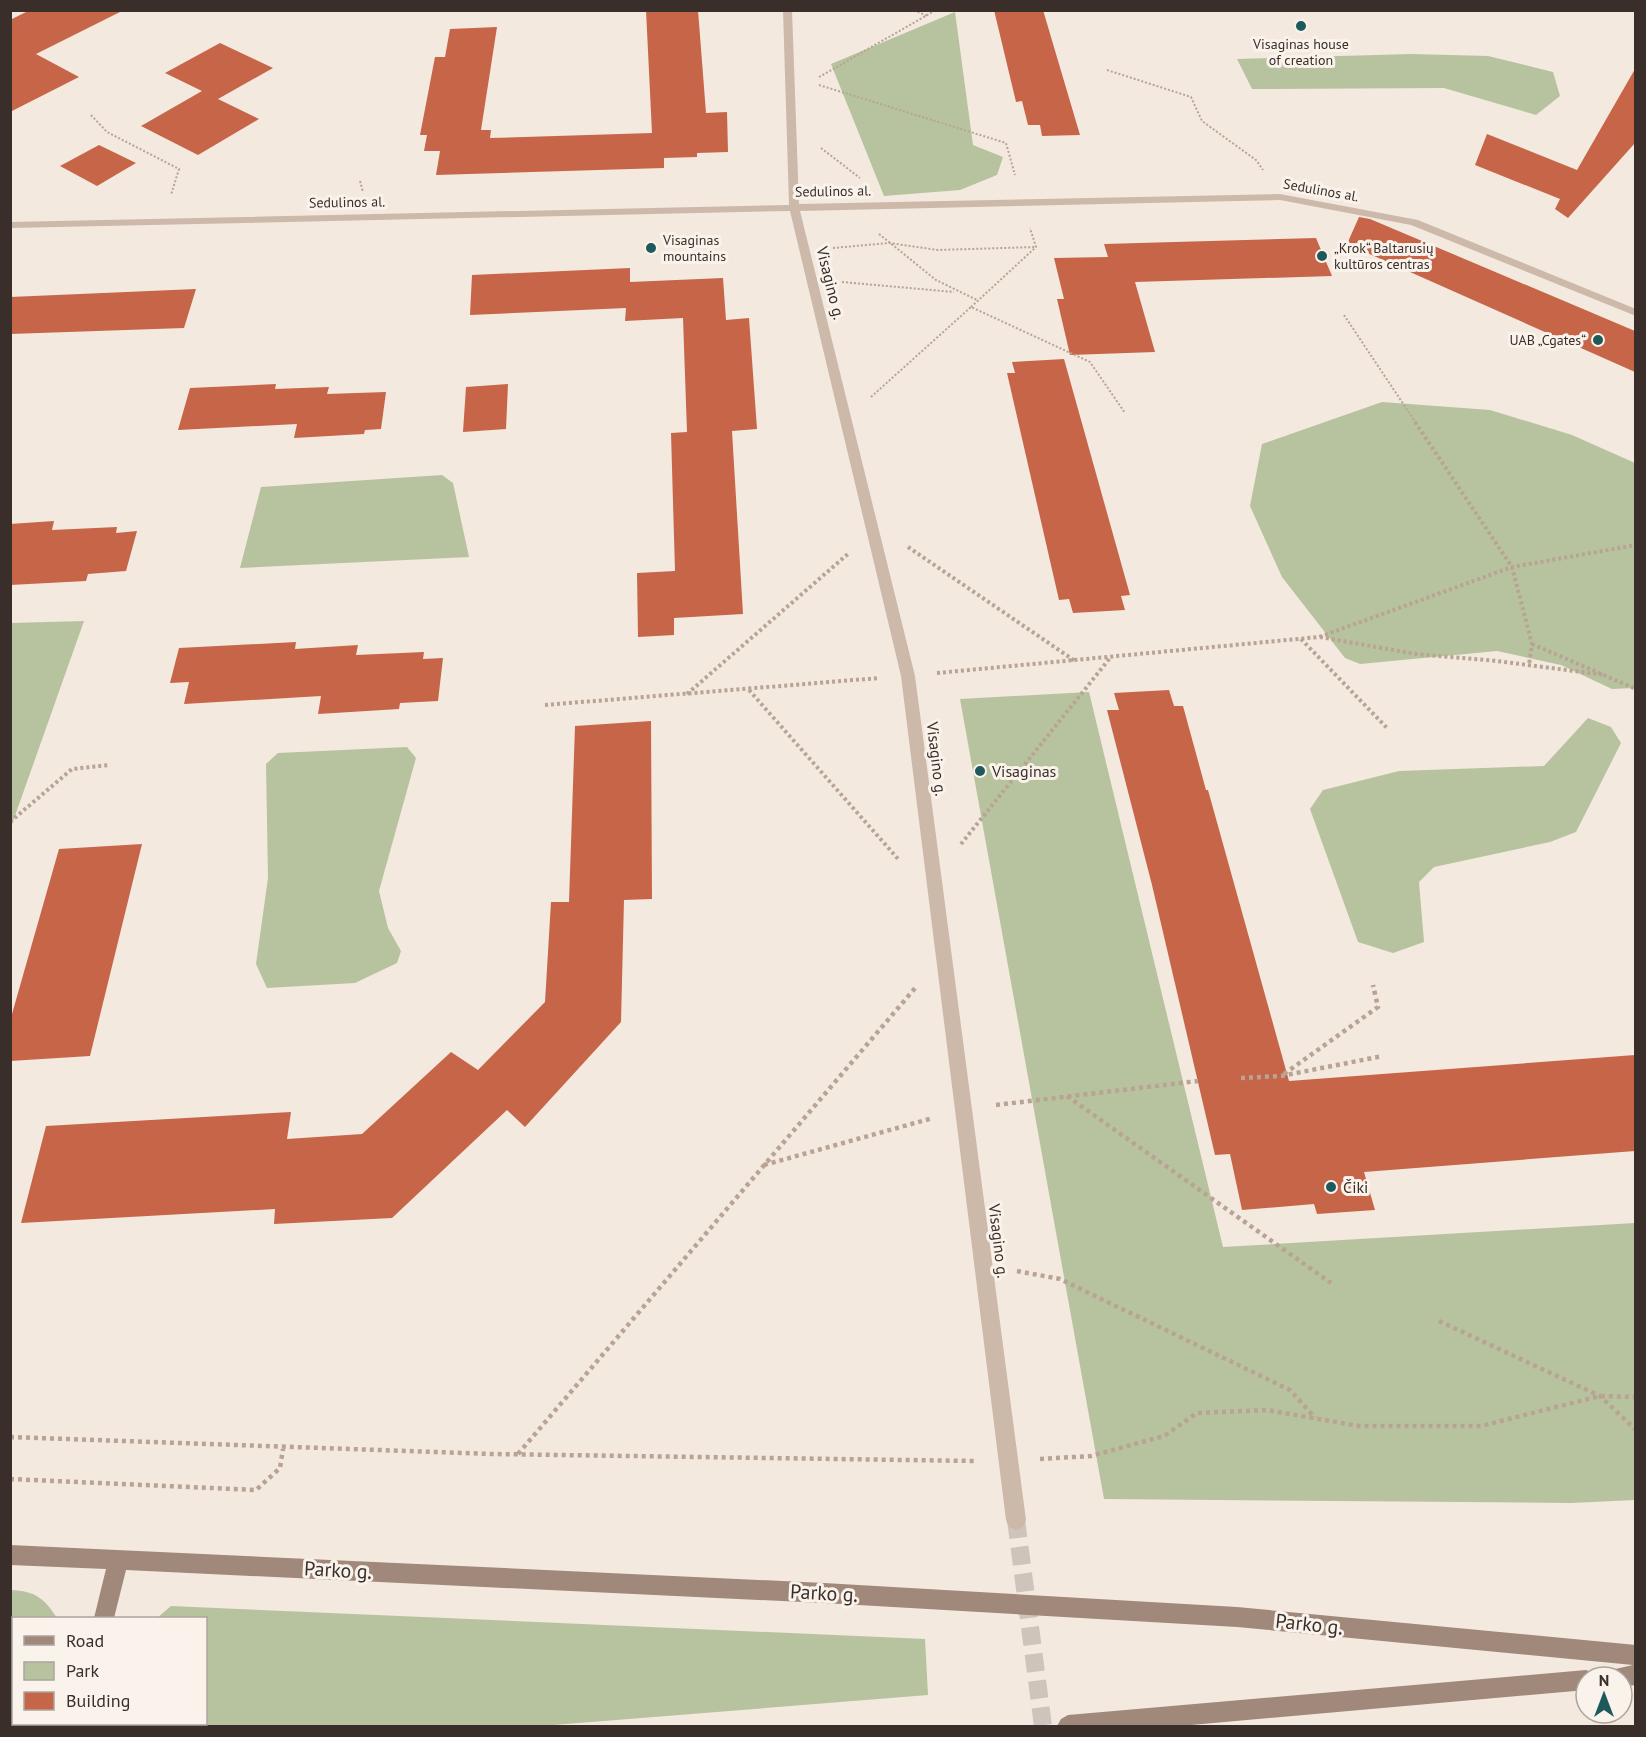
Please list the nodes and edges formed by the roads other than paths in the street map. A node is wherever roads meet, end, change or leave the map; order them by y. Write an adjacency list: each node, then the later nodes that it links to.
1 (787, 10): 2 (street, Visagino g.)
2 (794, 207): 3 (street, Sedulinos al.); 4 (street, Sedulinos al.); 5 (street, Visagino g.)
3 (10, 225)
4 (1635, 313)
5 (1016, 1520)
6 (10, 1555): 7 (street, Parko g.)
7 (119, 1559): 8 (street); 9 (street, Parko g.)
8 (104, 1617)
9 (1635, 1655)
10 (1574, 1681): 11 (street)
11 (1068, 1726)

